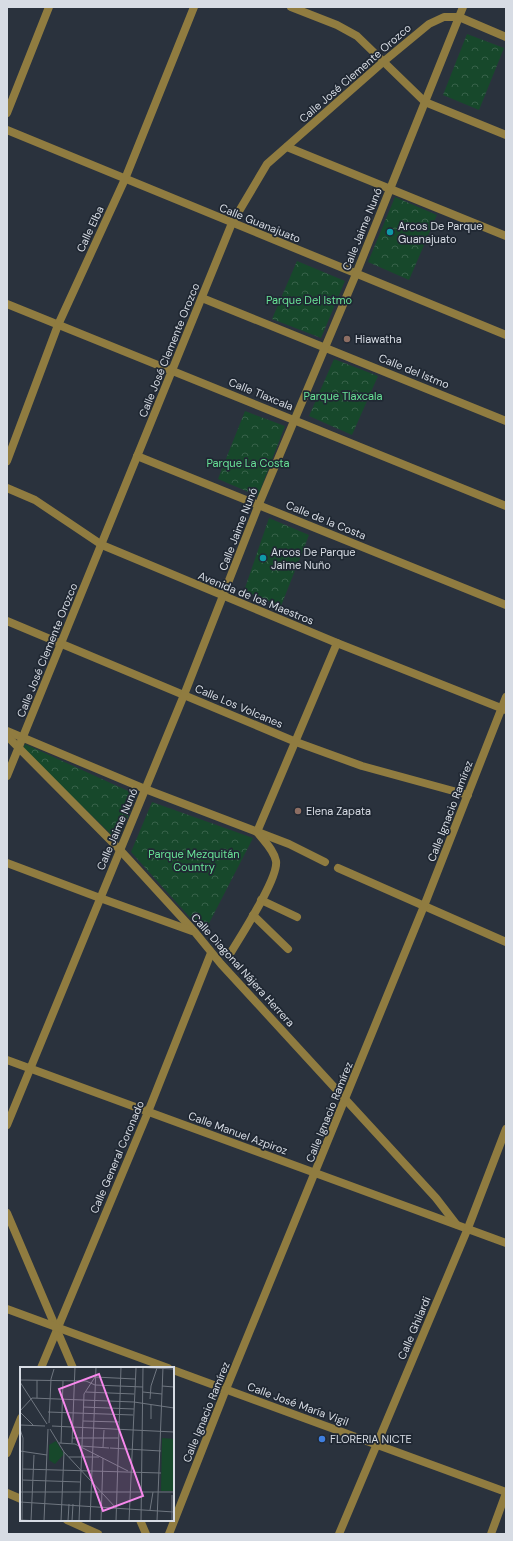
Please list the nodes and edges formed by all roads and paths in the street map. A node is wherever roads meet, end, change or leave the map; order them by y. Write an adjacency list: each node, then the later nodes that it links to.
1 (49, 7): 9 (street)
2 (194, 7): 13 (street, Calle Elba)
3 (291, 7): 7 (street)
4 (464, 7): 5 (street, Calle Jaime Nunó)
5 (459, 17): 6 (street); 7 (street, Calle José Clemente Orozco); 8 (street, Calle Jaime Nunó)
6 (506, 37)
7 (383, 62): 8 (street); 12 (street, Calle José Clemente Orozco)
8 (425, 102): 11 (street); 14 (street, Calle Jaime Nunó)
9 (7, 113)
10 (7, 130): 13 (street, Calle Guanajuato)
11 (506, 136)
12 (288, 147): 14 (street); 15 (street, Calle José Clemente Orozco)
13 (125, 179): 15 (street, Calle Guanajuato); 20 (street, Calle Elba)
14 (390, 189): 16 (street); 17 (street, Calle Jaime Nunó)
15 (232, 223): 17 (street, Calle Guanajuato); 18 (street, Calle José Clemente Orozco)
16 (506, 236)
17 (356, 274): 21 (street, Calle Guanajuato); 22 (street, Calle Jaime Nunó)
18 (202, 298): 22 (street, Calle del Istmo); 23 (street, Calle José Clemente Orozco)
19 (7, 304): 20 (street, Calle Tlaxcala)
20 (58, 325): 23 (street, Calle Tlaxcala); 27 (street, Calle Elba)
21 (506, 335)
22 (325, 347): 24 (street, Calle Jaime Nunó); 25 (street, Calle del Istmo)
23 (172, 371): 24 (street, Calle Tlaxcala); 26 (street, Calle José Clemente Orozco)
24 (294, 420): 29 (street, Calle Jaime Nunó); 30 (street, Calle Tlaxcala)
25 (506, 421)
26 (137, 456): 29 (street, Calle de la Costa); 31 (street, Calle José Clemente Orozco)
27 (7, 461)
28 (7, 488): 31 (street, Avenida de los Maestros)
29 (259, 504): 32 (street, Calle Jaime Nunó); 33 (street, Calle de la Costa)
30 (506, 506)
31 (102, 545): 32 (street, Avenida de los Maestros); 36 (street, Calle José Clemente Orozco)
32 (223, 596): 35 (street, Avenida de los Maestros); 37 (street, Calle Jaime Nunó)
33 (506, 605)
34 (7, 621): 36 (street, Calle Los Volcanes)
35 (337, 643): 39 (street, Avenida de los Maestros); 43 (street)
36 (62, 644): 37 (street, Calle Los Volcanes); 42 (street, Calle José Clemente Orozco)
37 (184, 695): 43 (street, Calle Los Volcanes); 46 (street, Calle Jaime Nunó)
38 (506, 697): 39 (street, Calle Ignacio Ramírez)
39 (504, 709): 47 (street, Calle Ignacio Ramírez)
40 (7, 731): 42 (street)
41 (7, 736): 44 (street, Calle Diagonal Nájera Herrera)
42 (24, 738): 44 (street, Calle José Clemente Orozco); 46 (street)
43 (296, 742): 47 (street, Calle Los Volcanes); 48 (street)
44 (18, 748): 45 (street, Calle José Clemente Orozco); 49 (street, Calle Diagonal Nájera Herrera)
45 (7, 776)
46 (145, 789): 48 (street); 49 (street, Calle Jaime Nunó)
47 (468, 795): 55 (street, Calle Ignacio Ramírez)
48 (257, 832): 50 (street); 54 (street)
49 (120, 850): 53 (street, Calle Jaime Nunó); 58 (street, Calle Diagonal Nájera Herrera)
50 (325, 862)
51 (7, 863): 53 (street)
52 (338, 868): 55 (street)
53 (100, 898): 58 (street); 64 (street, Calle Jaime Nunó)
54 (261, 900): 56 (street); 57 (street)
55 (424, 906): 59 (street); 65 (street, Calle Ignacio Ramírez)
56 (253, 915): 60 (street); 62 (street)
57 (297, 917)
58 (194, 931): 61 (street, Calle Diagonal Nájera Herrera)
59 (506, 942)
60 (288, 949)
61 (211, 953): 65 (street, Calle Diagonal Nájera Herrera); 66 (street, Calle General Coronado)
62 (230, 954)
63 (7, 1060): 64 (street, Calle Manuel Azpiroz)
64 (30, 1069): 66 (street, Calle Manuel Azpiroz); 67 (street, Calle Jaime Nunó)
65 (346, 1098): 69 (street, Calle Ignacio Ramírez); 71 (street, Calle Diagonal Nájera Herrera)
66 (148, 1112): 69 (street, Calle Manuel Azpiroz); 75 (street, Calle General Coronado)
67 (7, 1126)
68 (506, 1128): 72 (street, Calle Ghilardi)
69 (316, 1174): 71 (street, Calle Manuel Azpiroz); 80 (street, Calle Ignacio Ramírez)
70 (7, 1213): 75 (street)
71 (456, 1224): 72 (street, Calle Manuel Azpiroz)
72 (468, 1228): 73 (street, Calle Manuel Azpiroz); 82 (street, Calle Ghilardi)
73 (506, 1243)
74 (7, 1309): 75 (street)
75 (57, 1328): 76 (street, Calle General Coronado); 77 (street); 78 (street)
76 (41, 1367)
77 (73, 1367)
78 (165, 1367)
79 (174, 1370): 80 (street, Calle José María Vigil)
80 (226, 1389): 82 (street, Calle José María Vigil); 91 (street, Calle Ignacio Ramírez)
81 (20, 1420): 83 (street)
82 (377, 1445): 85 (street, Calle José María Vigil); 92 (street, Calle Ghilardi)
83 (7, 1453)
84 (7, 1493): 86 (street)
85 (506, 1493): 93 (street)
86 (20, 1500)
87 (69, 1521): 89 (street)
88 (140, 1521): 90 (street)
89 (98, 1534)
90 (146, 1534)
91 (169, 1534)
92 (339, 1534)
93 (491, 1534)

